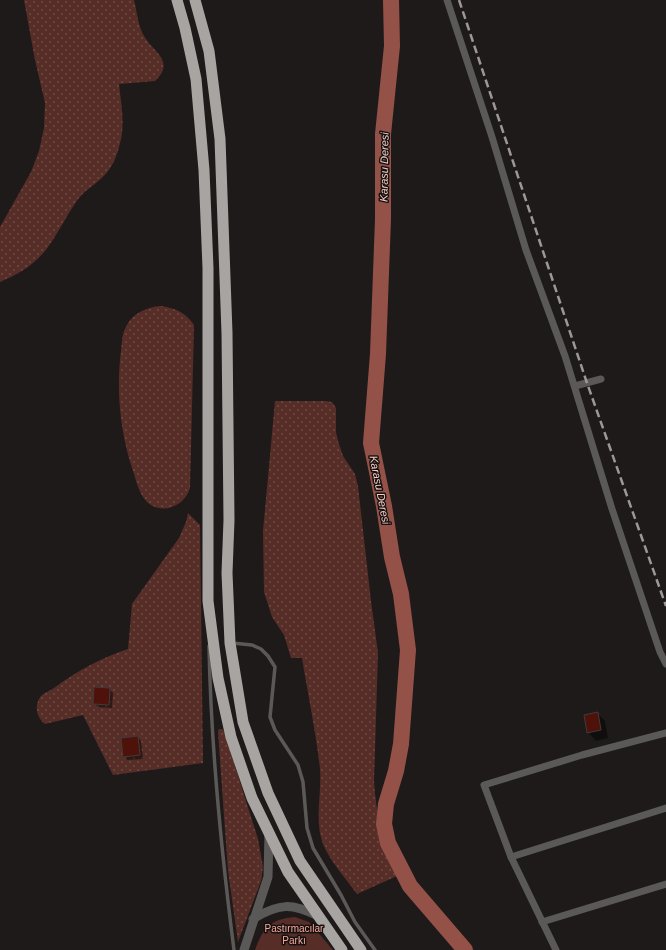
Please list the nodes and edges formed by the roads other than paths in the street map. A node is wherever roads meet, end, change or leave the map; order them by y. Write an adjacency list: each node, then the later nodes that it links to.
1 (177, 0): 6 (highway)
2 (195, 0): 7 (highway)
3 (447, 0): 5 (street)
4 (601, 379): 5 (street)
5 (574, 386): 8 (street)
6 (208, 601): 11 (highway); 17 (lane)
7 (230, 643): 20 (highway); 21 (lane)
8 (666, 664)
9 (666, 733): 12 (street)
10 (666, 808): 12 (street)
11 (269, 833): 14 (highway); 15 (street)
12 (512, 857): 16 (street)
13 (666, 884): 16 (street)
14 (318, 916): 15 (street); 19 (highway)
15 (253, 919): 18 (street)
16 (542, 922): 22 (street)
17 (234, 950)
18 (244, 950)
19 (342, 950)
20 (361, 950)
21 (375, 950)
22 (556, 950)

